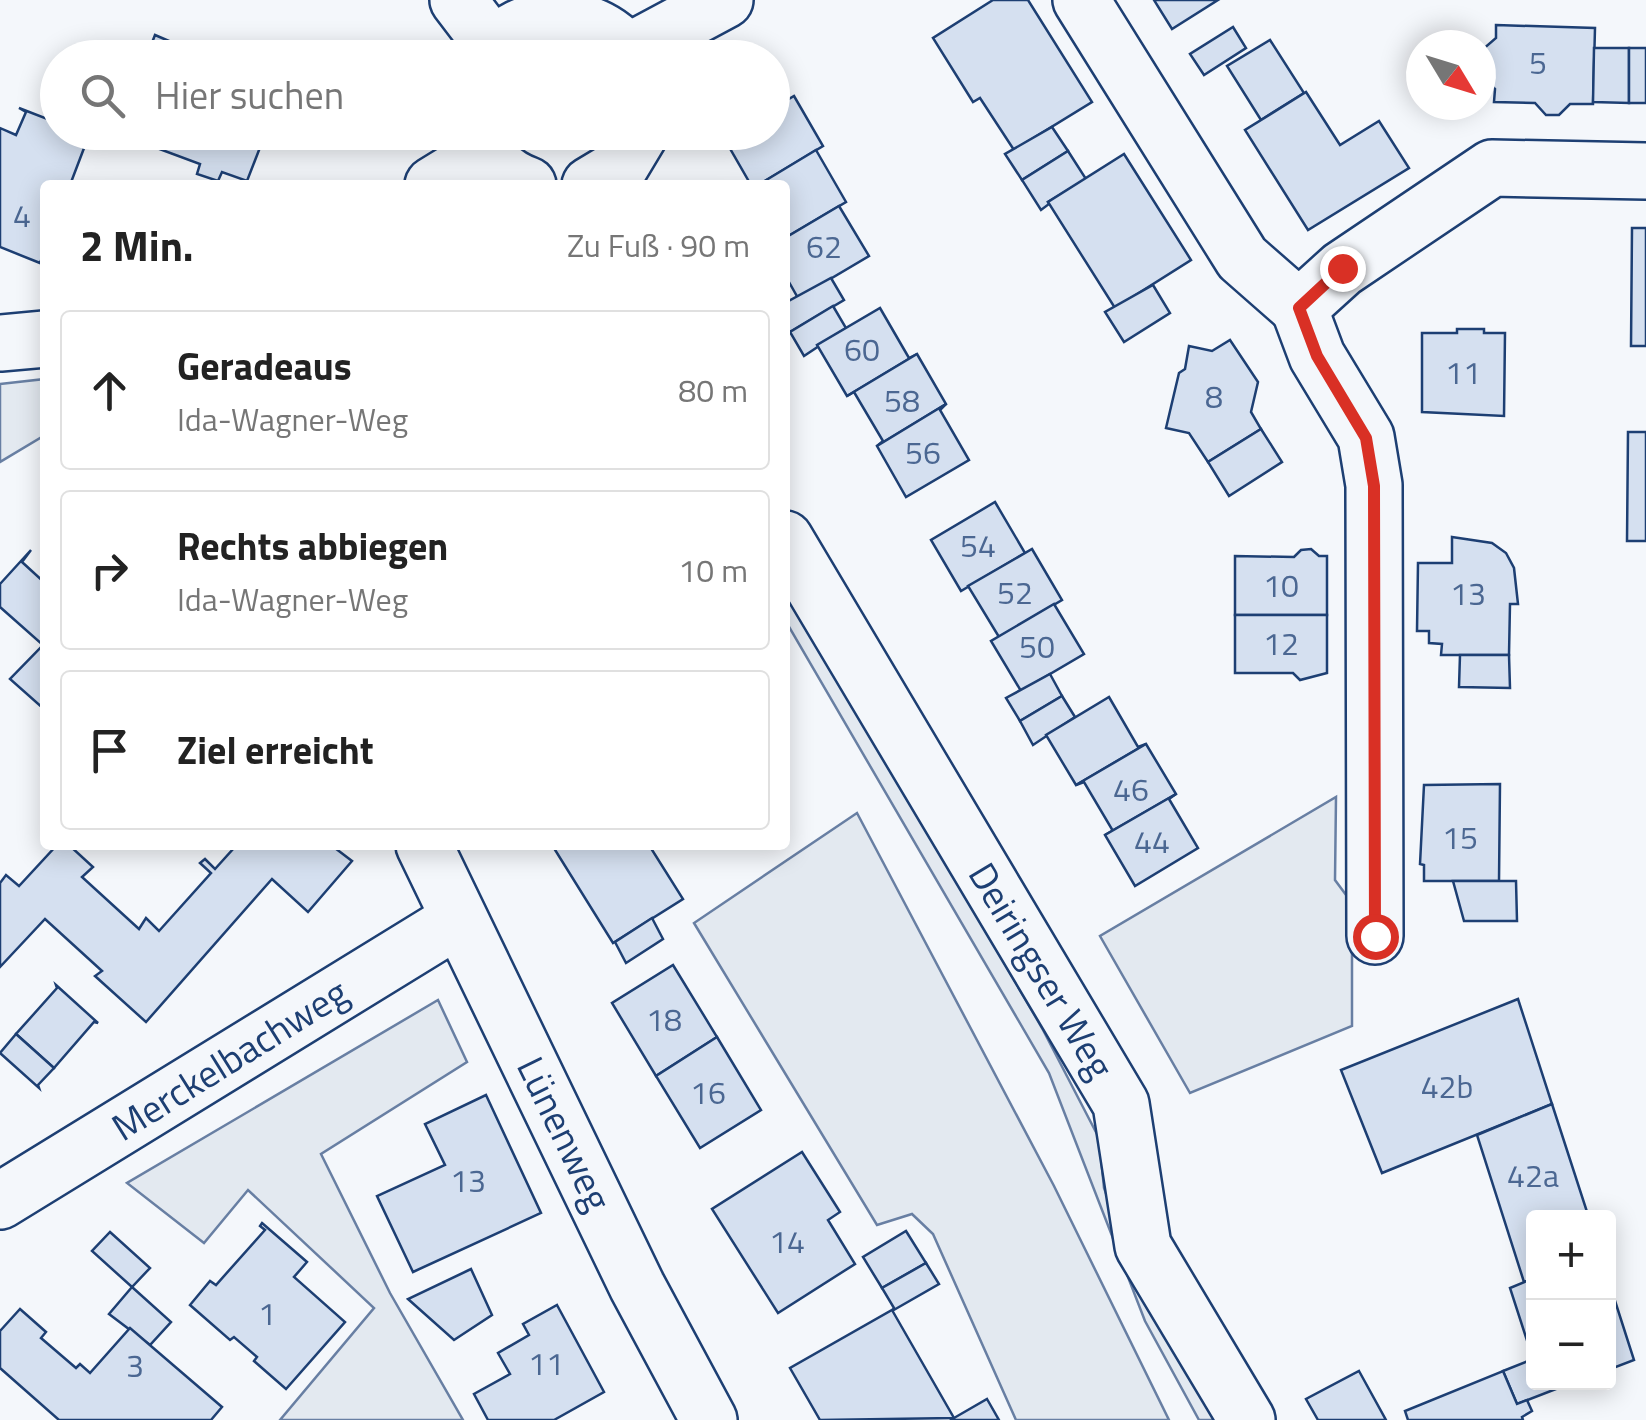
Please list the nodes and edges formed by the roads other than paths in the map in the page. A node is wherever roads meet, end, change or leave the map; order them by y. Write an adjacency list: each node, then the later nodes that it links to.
1 (458, 0): 4 (street)
2 (724, 0): 7 (street)
3 (1080, 0): 15 (street)
4 (483, 40)
5 (505, 40): 6 (street)
6 (612, 40)
7 (655, 40)
8 (473, 150): 12 (street)
9 (487, 150): 13 (street)
10 (630, 150): 14 (street)
11 (1646, 171): 15 (street)
12 (439, 180)
13 (512, 180)
14 (598, 180)
15 (1299, 308): 21 (street)
16 (40, 340): 17 (street)
17 (0, 344)
18 (790, 547): 24 (street, Deiringser Weg)
19 (426, 850): 20 (street, Lünenweg)
20 (460, 919): 22 (street, Merckelbachweg); 23 (street, Lünenweg)
21 (1375, 936)
22 (0, 1201)
23 (709, 1420)
24 (1247, 1420)

